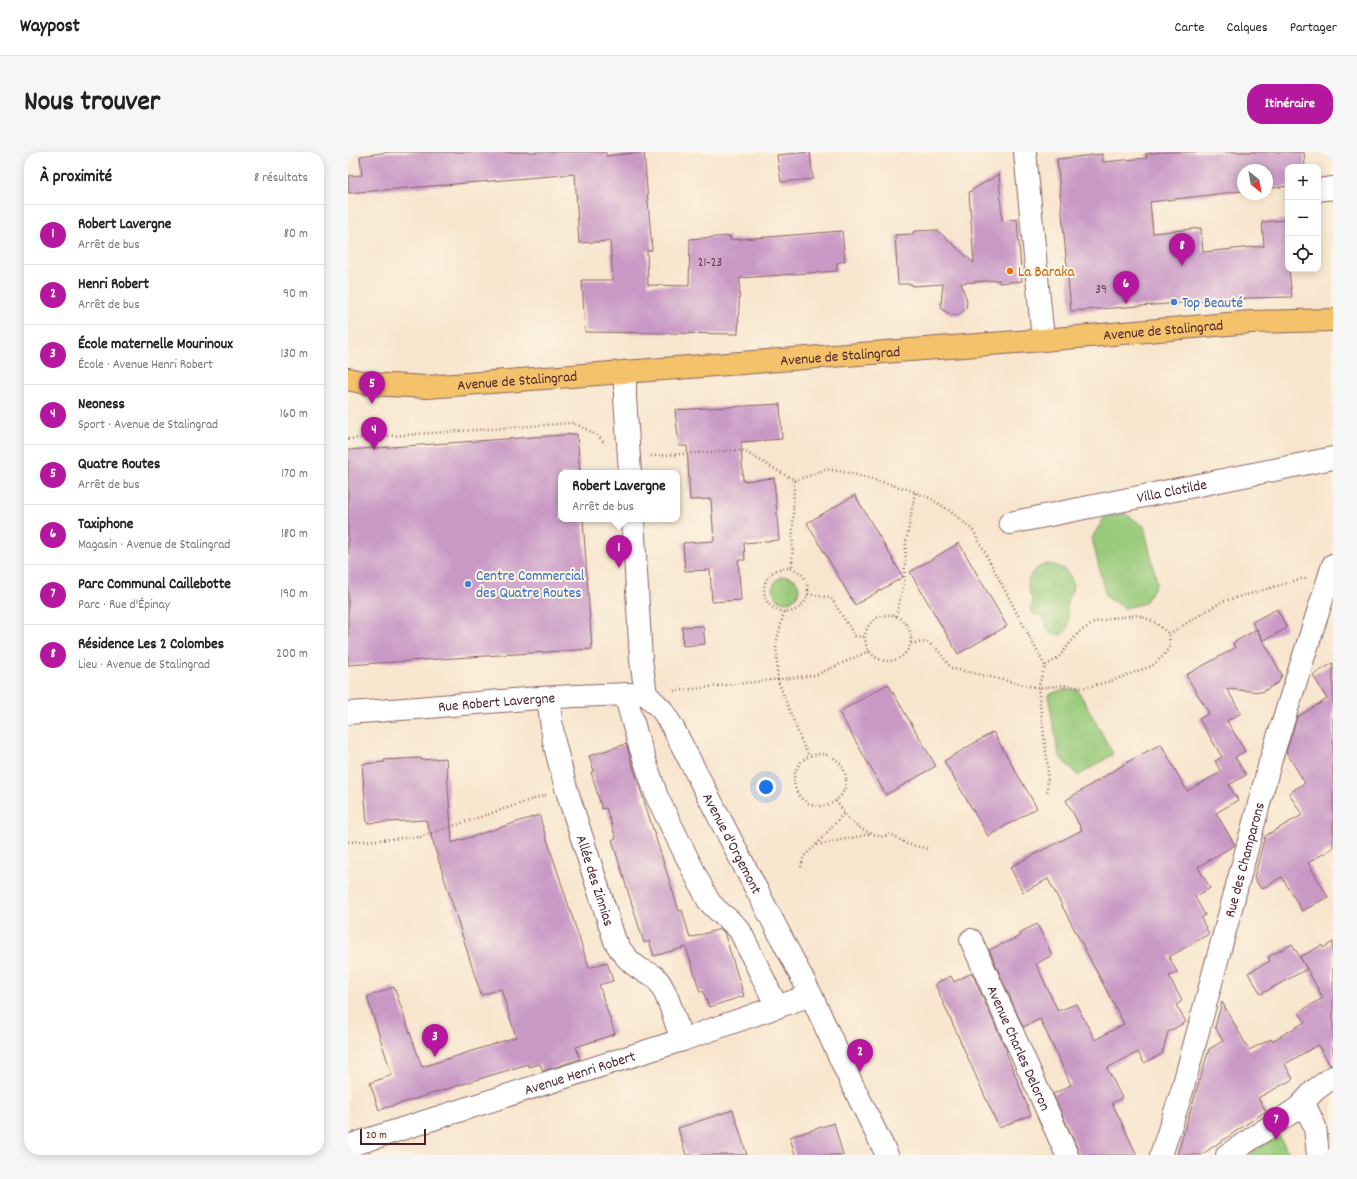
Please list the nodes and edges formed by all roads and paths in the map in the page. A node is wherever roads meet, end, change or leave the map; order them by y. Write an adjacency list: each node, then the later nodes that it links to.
1 (1025, 152): 5 (street)
2 (1333, 188): 3 (street)
3 (1321, 190)
4 (1333, 320): 5 (main road, Avenue de Stalingrad)
5 (1043, 340): 6 (main road, Avenue de Stalingrad)
6 (625, 372): 7 (main road, Avenue de Stalingrad); 10 (street)
7 (348, 379)
8 (348, 439): 10 (path)
9 (1333, 458): 14 (street, Villa Clotilde)
10 (629, 465): 11 (path)
11 (794, 480): 12 (path); 15 (path)
12 (915, 492): 20 (path); 26 (path)
13 (633, 522): 29 (street)
14 (1010, 524)
15 (792, 568): 17 (path); 19 (path)
16 (1331, 571): 18 (street, Rue des Champarons); 22 (path)
17 (808, 594): 19 (path); 23 (path)
18 (1322, 598): 21 (street); 51 (street, Rue des Champarons)
19 (784, 612): 27 (path)
20 (896, 616): 23 (path); 24 (path)
21 (1333, 616)
22 (1169, 634): 26 (path); 28 (path)
23 (864, 637): 25 (path)
24 (911, 643): 25 (path); 28 (path)
25 (869, 651): 27 (path)
26 (1046, 666): 28 (path)
27 (778, 681): 29 (path); 32 (path)
28 (1038, 688): 34 (path)
29 (635, 694): 30 (street, Rue Robert Lavergne); 43 (street, Avenue d'Orgemont); 44 (street)
30 (548, 698): 31 (street, Rue Robert Lavergne); 33 (street, Allée des Zinnias)
31 (348, 713)
32 (809, 756): 35 (path); 35 (path)
33 (566, 788): 38 (path); 45 (street, Allée des Zinnias)
34 (1047, 793)
35 (836, 800): 36 (path)
36 (844, 813): 37 (path); 39 (path)
37 (872, 834): 39 (path); 40 (path)
38 (348, 842)
39 (816, 846): 41 (path)
40 (928, 849)
41 (801, 867)
42 (971, 940): 50 (street, Avenue Charles Deloron)
43 (811, 995): 44 (street, Avenue Henri Robert); 49 (street, Avenue d'Orgemont)
44 (777, 1007): 45 (street, Avenue Henri Robert)
45 (682, 1040): 48 (street, Avenue Henri Robert)
46 (1333, 1077): 47 (street)
47 (1304, 1103): 52 (street); 53 (street)
48 (348, 1146)
49 (887, 1155)
50 (1067, 1155)
51 (1161, 1155)
52 (1227, 1155)
53 (1318, 1155)

